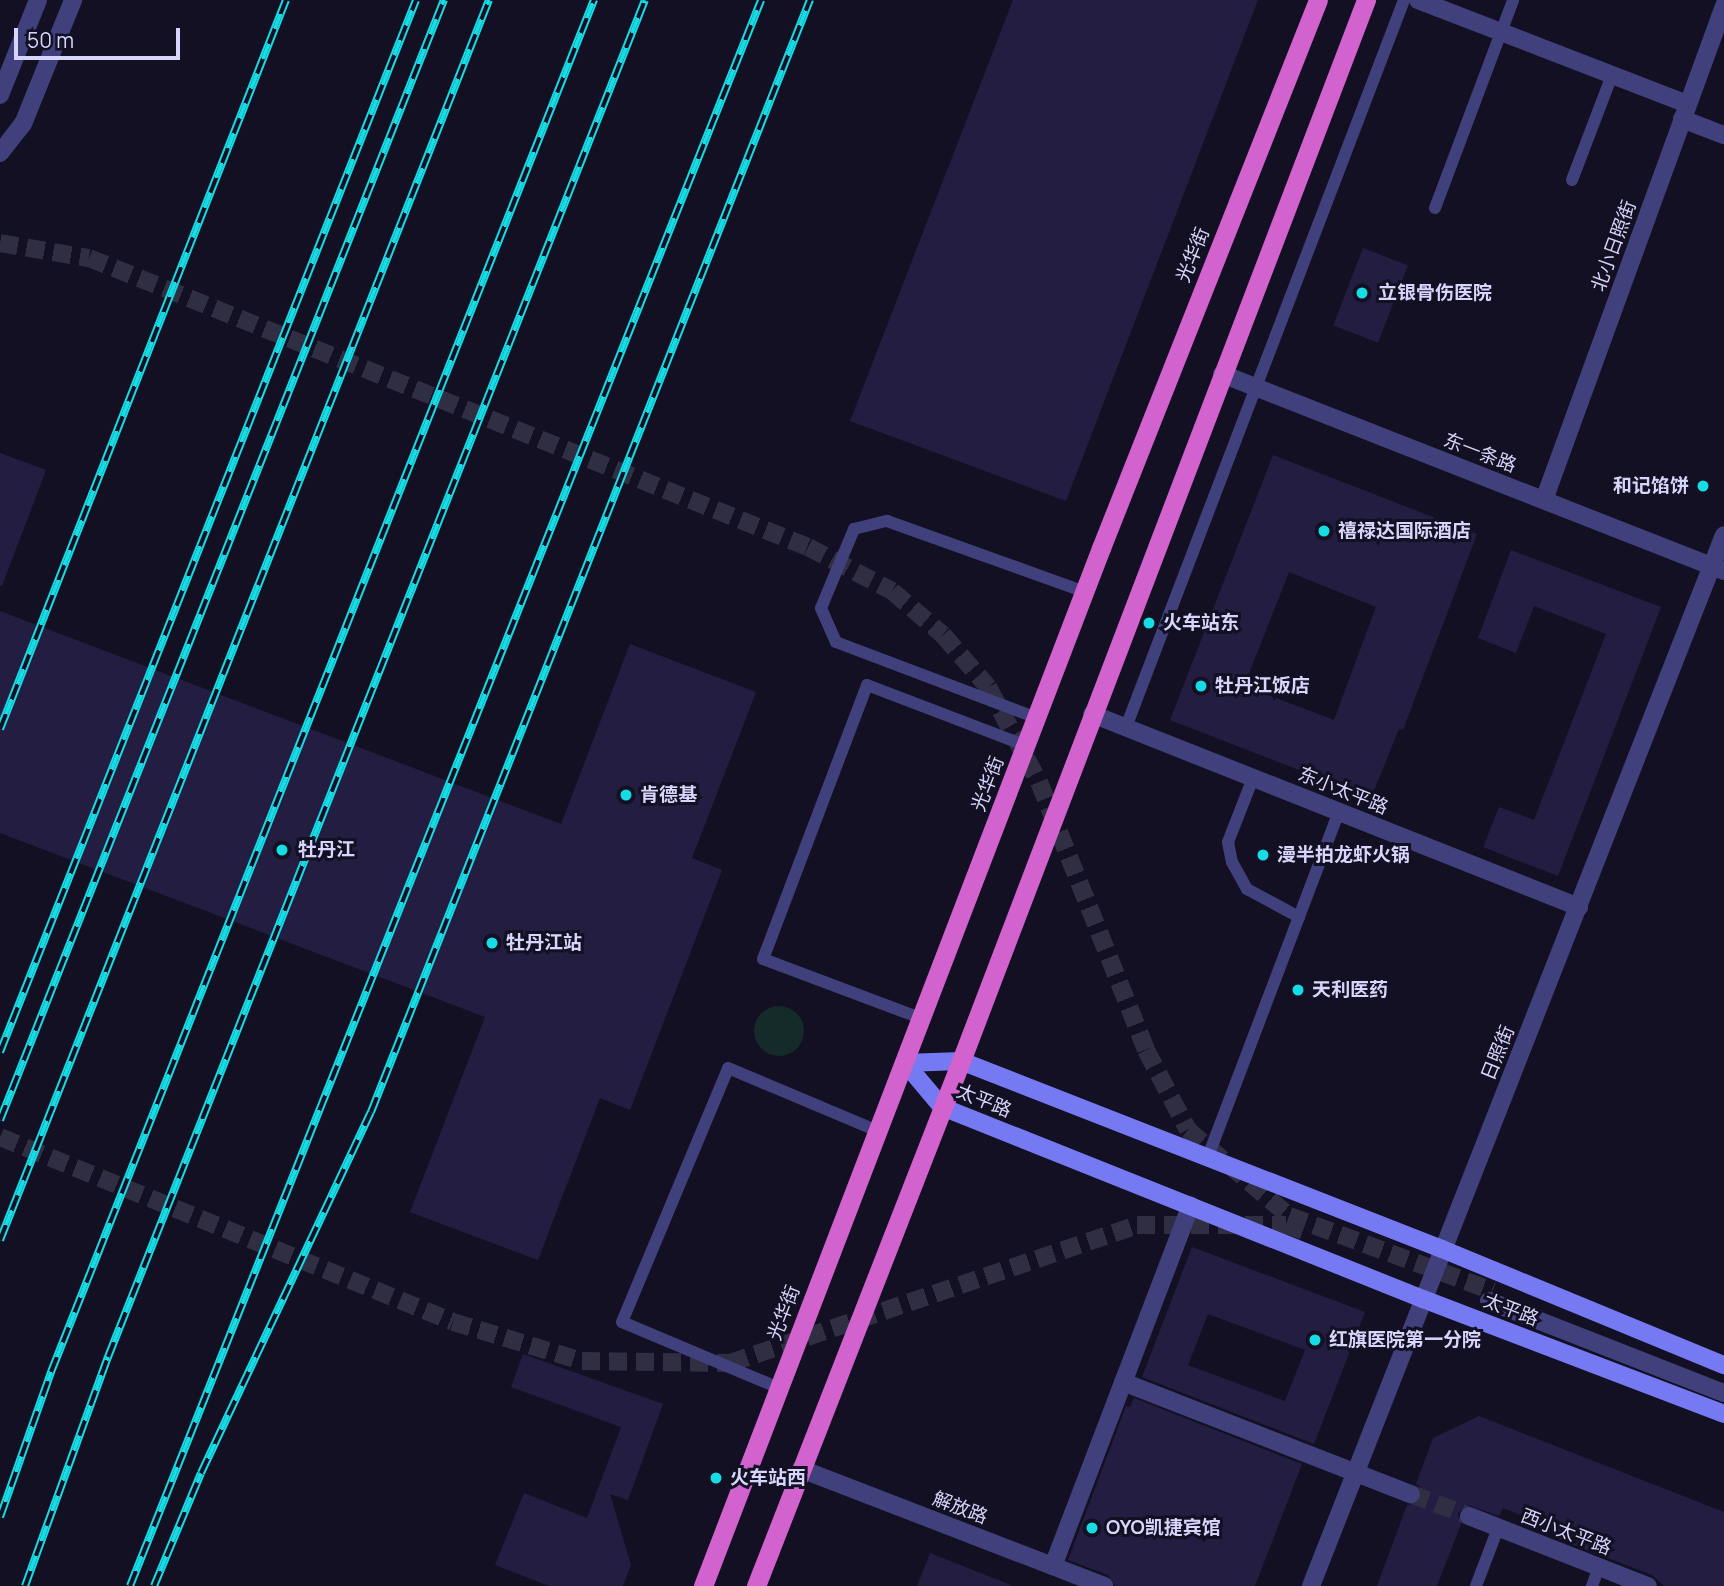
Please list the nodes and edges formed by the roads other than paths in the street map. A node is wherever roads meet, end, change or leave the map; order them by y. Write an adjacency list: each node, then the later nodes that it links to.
1 (38, 0): 11 (street)
2 (73, 0): 14 (street)
3 (1318, 0): 22 (highway, 光华街)
4 (1366, 0): 17 (highway)
5 (1404, 0): 18 (lane)
6 (1419, 0): 9 (street)
7 (1513, 0): 9 (lane)
8 (1724, 6): 12 (street, 北小日照街)
9 (1501, 32): 10 (street); 16 (lane)
10 (1612, 75): 12 (street); 15 (lane)
11 (0, 95)
12 (1685, 112): 13 (street); 19 (street, 北小日照街)
13 (1724, 135)
14 (0, 153)
15 (1572, 180)
16 (1435, 208)
17 (1222, 374): 18 (street, 东一条路); 23 (highway)
18 (1256, 387): 19 (street, 东一条路); 25 (lane)
19 (1545, 500): 21 (street, 东一条路)
20 (1724, 535): 21 (street, 日照街)
21 (1718, 568): 29 (street, 日照街)
22 (1085, 592): 24 (highway, 光华街); 24 (lane)
23 (1092, 714): 25 (street, 东小太平路); 32 (highway)
24 (1037, 718): 26 (highway, 光华街)
25 (1126, 727): 27 (street, 东小太平路)
26 (1027, 746): 31 (highway, 光华街); 31 (lane)
27 (1253, 778): 28 (street, 东小太平路); 30 (lane)
28 (1339, 812): 29 (street, 东小太平路); 30 (lane)
29 (1578, 908): 38 (street, 日照街)
30 (1299, 917): 36 (lane)
31 (923, 1019): 33 (highway, 光华街)
32 (961, 1060): 33 (main road, 太平路); 34 (highway); 36 (main road, 太平路)
33 (905, 1063): 34 (main road, 太平路); 35 (highway, 光华街)
34 (942, 1107): 37 (main road, 太平路); 46 (highway)
35 (878, 1131): 43 (highway, 光华街); 43 (lane)
36 (1207, 1159): 38 (main road, 太平路)
37 (1192, 1205): 39 (main road, 太平路); 41 (street)
38 (1442, 1250): 39 (street, 日照街); 40 (main road, 太平路)
39 (1423, 1299): 45 (main road, 太平路); 47 (street, 日照街)
40 (1724, 1365)
41 (1123, 1382): 47 (street); 51 (street)
42 (1724, 1383): 44 (street)
43 (779, 1388): 53 (highway, 光华街)
44 (1724, 1394)
45 (1724, 1414)
46 (801, 1469): 51 (street, 解放路); 54 (highway)
47 (1356, 1473): 48 (street); 56 (street, 日照街)
48 (1411, 1494)
49 (1469, 1516): 50 (street, 西小太平路)
50 (1498, 1528): 52 (street, 西小太平路); 57 (lane)
51 (1053, 1566): 55 (street, 解放路)
52 (1600, 1567): 58 (lane); 59 (street, 西小太平路)
53 (703, 1586)
54 (756, 1586)
55 (1104, 1586)
56 (1311, 1586)
57 (1476, 1586)
58 (1592, 1586)
59 (1648, 1586)

